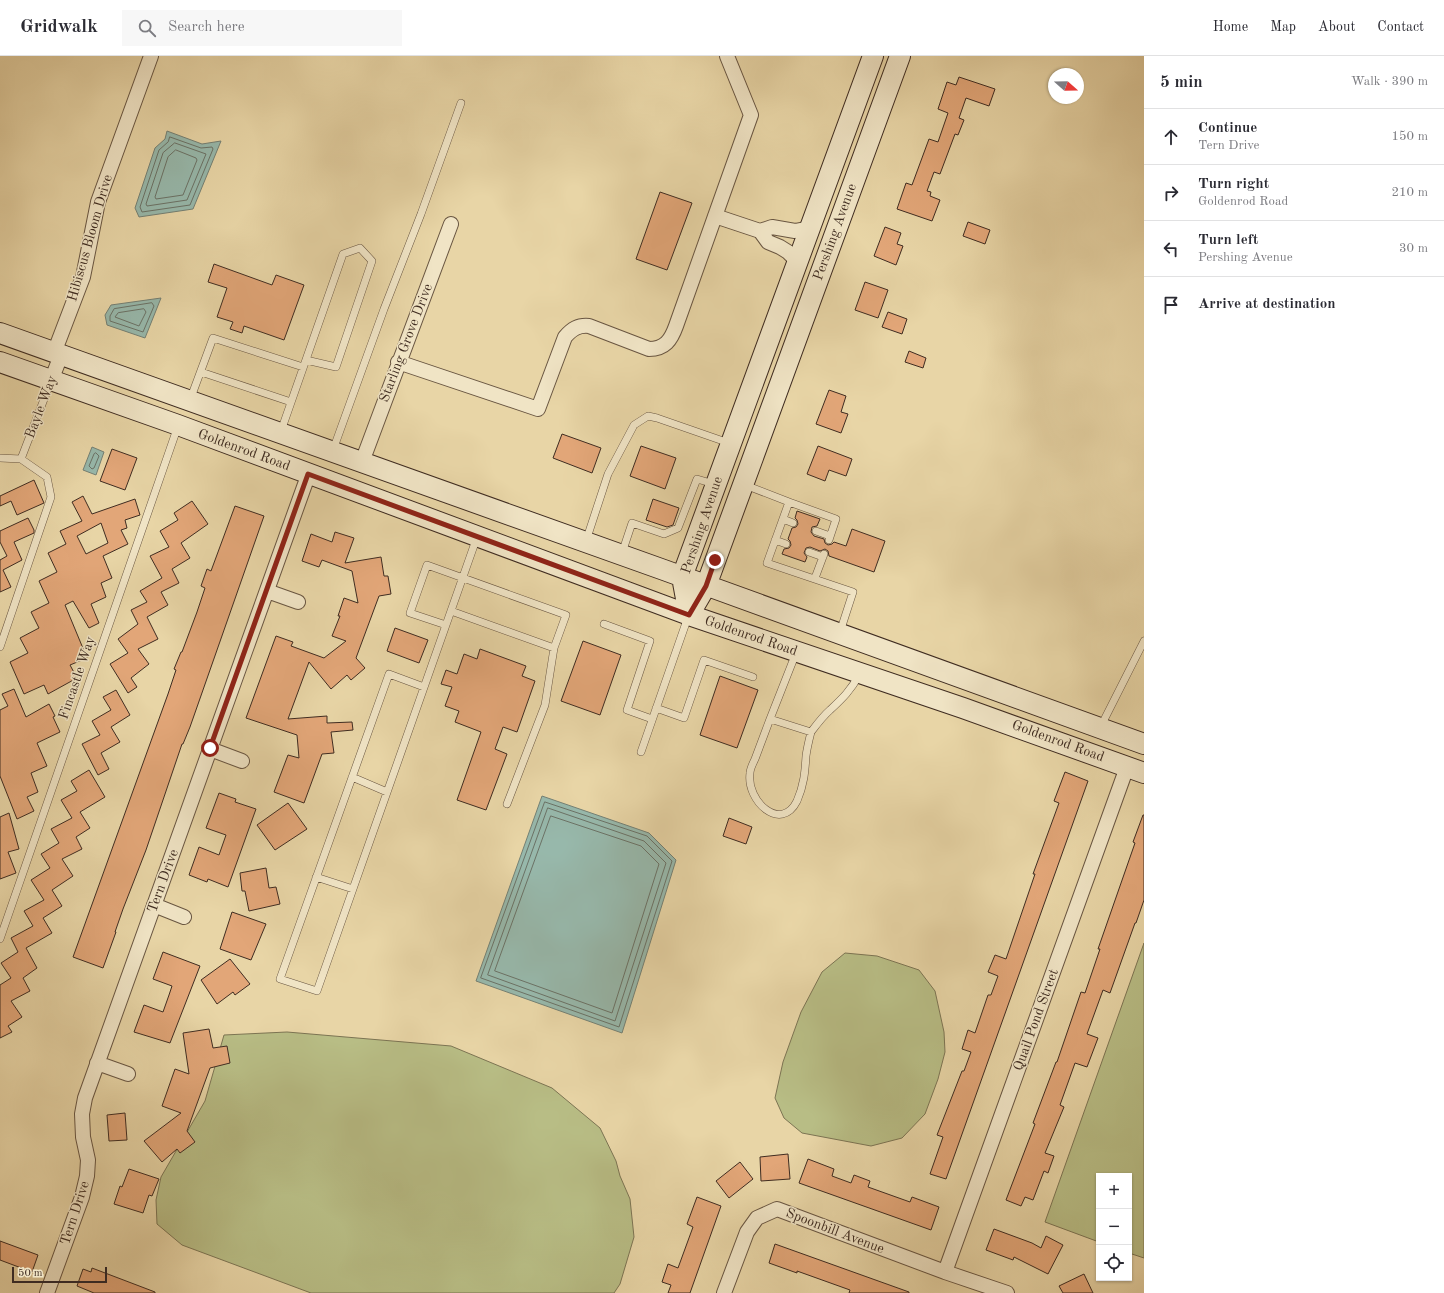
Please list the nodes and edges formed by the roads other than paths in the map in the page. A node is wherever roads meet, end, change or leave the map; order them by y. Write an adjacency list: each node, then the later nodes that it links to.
1 (151, 56): 12 (street, Hibiscus Bloom Drive)
2 (727, 56): 6 (street)
3 (873, 56): 8 (main road, Pershing Avenue)
4 (900, 56): 29 (main road, Pershing Avenue)
5 (461, 103): 24 (lane)
6 (715, 216): 9 (street); 15 (street)
7 (451, 224): 15 (street, Starling Grove Drive)
8 (810, 228): 9 (street); 10 (main road, Pershing Avenue)
9 (760, 231): 10 (street)
10 (798, 262): 23 (main road, Pershing Avenue)
11 (0, 333): 12 (main road, Goldenrod Road)
12 (57, 354): 18 (street, Bayle Way); 19 (main road, Goldenrod Road)
13 (306, 360): 13 (lane); 16 (lane)
14 (0, 362): 18 (main road, Goldenrod Road)
15 (398, 362): 27 (street, Starling Grove Drive)
16 (304, 367): 17 (lane); 20 (lane)
17 (201, 372): 19 (lane); 20 (lane)
18 (51, 380): 21 (main road, Goldenrod Road); 26 (lane, Bayle Way)
19 (190, 401): 22 (main road, Goldenrod Road)
20 (292, 402): 22 (lane)
21 (178, 425): 28 (main road, Goldenrod Road); 77 (lane, Fincastle Way)
22 (281, 434): 24 (main road, Goldenrod Road)
23 (731, 444): 30 (main road, Pershing Avenue); 37 (lane)
24 (332, 452): 27 (main road, Goldenrod Road)
25 (0, 458): 26 (lane)
26 (21, 459): 53 (lane)
27 (362, 462): 37 (main road, Goldenrod Road)
28 (308, 474): 35 (main road, Goldenrod Road); 45 (street, Tern Drive)
29 (743, 484): 31 (lane); 44 (main road, Pershing Avenue)
30 (716, 485): 40 (lane); 42 (main road, Pershing Avenue)
31 (789, 502): 32 (lane); 34 (lane)
32 (783, 520): 33 (lane); 36 (lane)
33 (793, 523)
34 (816, 531)
35 (477, 537): 41 (lane); 48 (main road, Goldenrod Road)
36 (775, 540): 38 (lane); 43 (lane)
37 (586, 543): 40 (main road, Goldenrod Road)
38 (786, 544)
39 (809, 552): 43 (lane)
40 (621, 555): 42 (main road, Goldenrod Road)
41 (463, 577): 47 (lane); 50 (lane); 54 (lane)
42 (682, 577): 44 (main road, Goldenrod Road); 48 (main road, Pershing Avenue)
43 (815, 578): 51 (lane)
44 (706, 586): 48 (main road, Pershing Avenue); 51 (main road, Goldenrod Road)
45 (266, 591): 46 (street); 66 (street, Tern Drive)
46 (298, 602)
47 (451, 611): 50 (lane); 54 (lane)
48 (689, 615): 55 (main road, Goldenrod Road); 60 (lane)
49 (604, 624): 61 (lane)
50 (446, 625): 59 (lane)
51 (839, 634): 63 (main road, Goldenrod Road)
52 (1144, 641): 63 (lane)
53 (0, 647)
54 (554, 648): 72 (lane)
55 (797, 651): 56 (main road, Goldenrod Road); 62 (lane)
56 (860, 673): 58 (main road, Goldenrod Road); 64 (lane)
57 (753, 677): 60 (lane)
58 (895, 685): 63 (main road); 69 (main road, Goldenrod Road)
59 (424, 687): 70 (lane); 71 (lane)
60 (656, 708): 61 (lane)
61 (652, 719): 67 (lane)
62 (770, 719): 64 (lane); 64 (lane)
63 (1100, 728): 65 (main road, Goldenrod Road)
64 (811, 732)
65 (1144, 744)
66 (210, 748): 68 (street); 75 (street, Tern Drive)
67 (641, 752)
68 (242, 761)
69 (1138, 766): 80 (street, Quail Pond Street)
70 (352, 777): 71 (lane); 73 (lane)
71 (387, 792): 74 (lane)
72 (507, 804)
73 (316, 877): 74 (lane); 74 (lane)
74 (353, 889)
75 (154, 905): 76 (street); 78 (street, Tern Drive)
76 (184, 917)
77 (0, 939)
78 (97, 1063): 79 (street); 81 (street, Tern Drive)
79 (128, 1074)
80 (945, 1272): 82 (street, Spoonbill Avenue); 83 (street, Spoonbill Avenue)
81 (47, 1293)
82 (724, 1293)
83 (1007, 1293)

